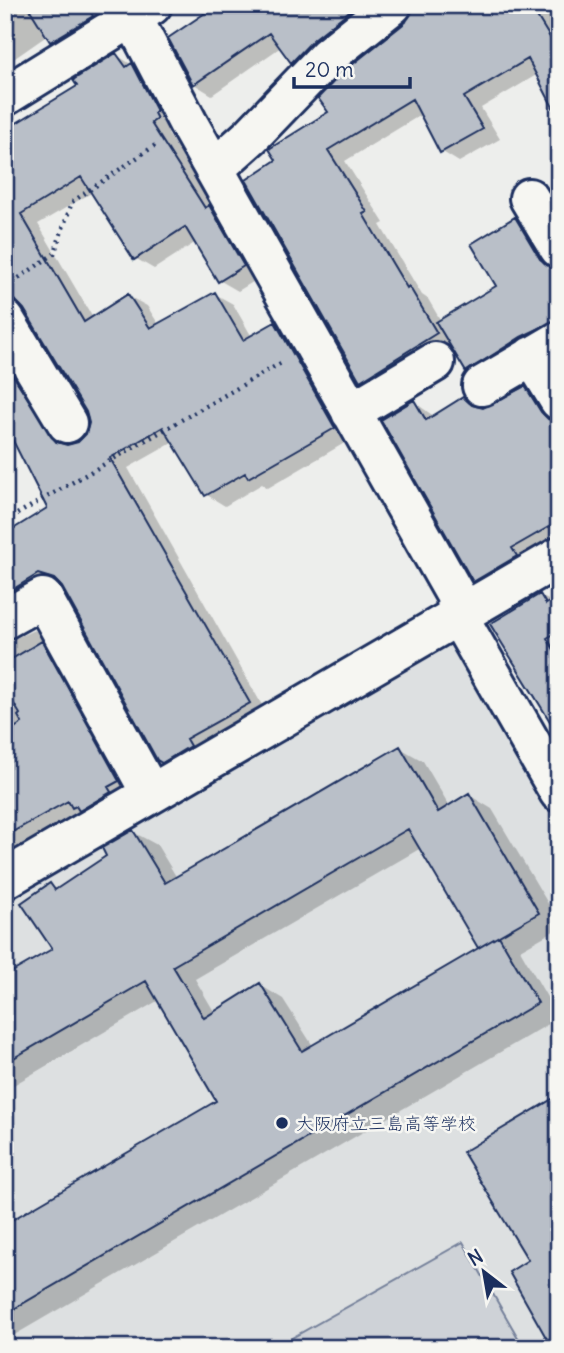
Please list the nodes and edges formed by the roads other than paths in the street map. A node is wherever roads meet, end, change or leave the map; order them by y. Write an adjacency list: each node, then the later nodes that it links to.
1 (392, 5): 4 (street)
2 (137, 10): 3 (street); 4 (street)
3 (5, 96)
4 (214, 169): 12 (street)
5 (529, 198): 6 (street)
6 (559, 248)
7 (5, 320): 13 (street)
8 (546, 349): 10 (street); 11 (street)
9 (435, 362): 12 (street)
10 (482, 386)
11 (559, 400)
12 (351, 412): 15 (street)
13 (67, 423)
14 (558, 558): 15 (street)
15 (457, 614): 17 (street); 18 (street)
16 (5, 619): 18 (street)
17 (559, 792)
18 (151, 794): 19 (street)
19 (5, 879)

